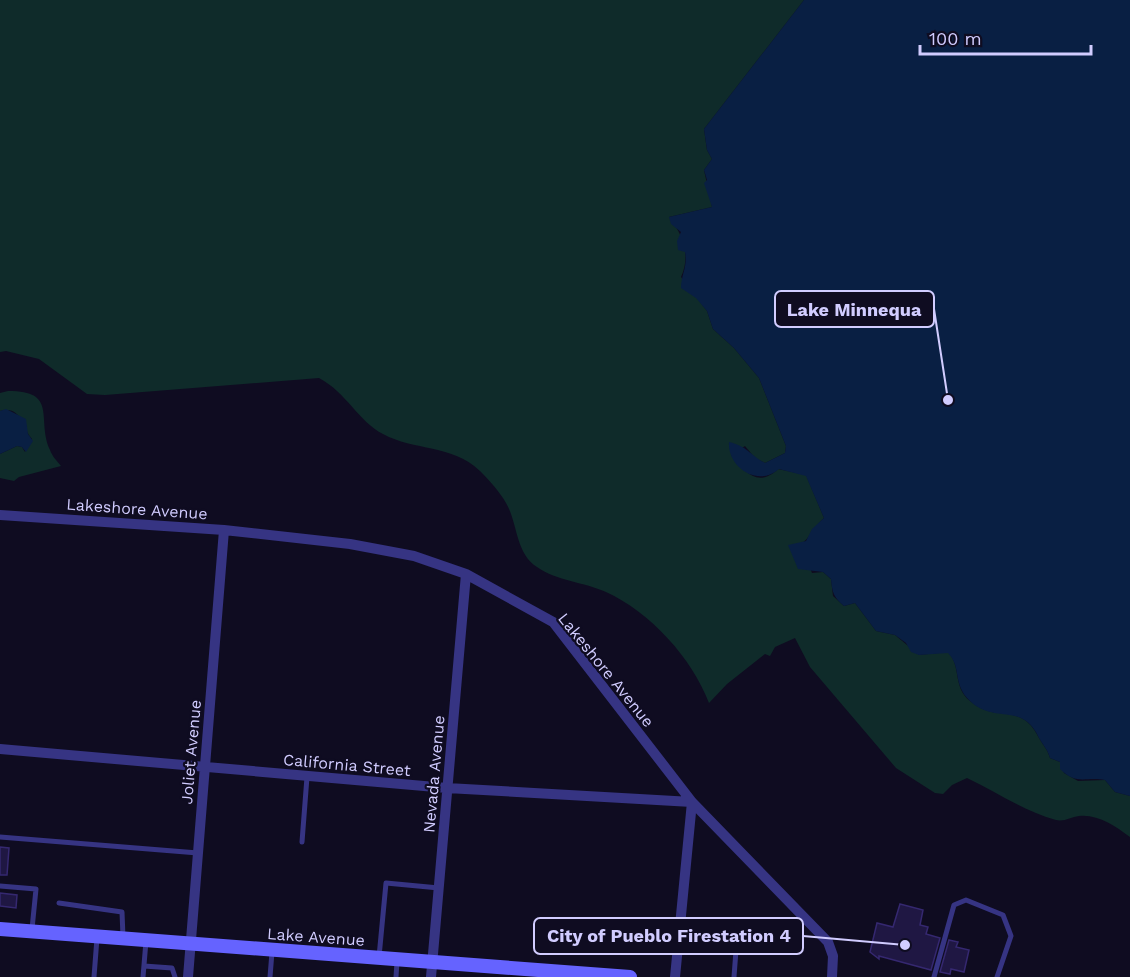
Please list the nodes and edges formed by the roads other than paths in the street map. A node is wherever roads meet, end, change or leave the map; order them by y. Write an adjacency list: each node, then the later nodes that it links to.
1 (0, 515): 2 (street, Lakeshore Avenue)
2 (224, 530): 3 (street, Lakeshore Avenue); 5 (street, Joliet Avenue)
3 (466, 574): 7 (street, Nevada Avenue); 8 (street, Lakeshore Avenue)
4 (0, 749): 5 (street, California Street)
5 (205, 769): 6 (street, California Street); 11 (street, Joliet Avenue)
6 (307, 777): 7 (street, California Street); 10 (lane)
7 (447, 788): 8 (street, California Street); 13 (street, Nevada Avenue)
8 (692, 802): 15 (street); 36 (street, Lakeshore Avenue)
9 (0, 837): 11 (lane)
10 (302, 843)
11 (198, 853): 21 (street, Joliet Avenue)
12 (0, 886): 17 (lane)
13 (439, 888): 23 (lane); 26 (street, Nevada Avenue)
14 (59, 903): 19 (lane)
15 (680, 921): 34 (street); 35 (lane)
16 (0, 928): 17 (main road, Lake Avenue)
17 (32, 931): 18 (main road, Lake Avenue)
18 (97, 937): 19 (main road, Lake Avenue); 27 (lane)
19 (123, 939): 20 (main road, Lake Avenue)
20 (146, 941): 21 (main road, Lake Avenue); 25 (lane)
21 (190, 944): 22 (main road, Lake Avenue); 30 (street, Joliet Avenue)
22 (272, 951): 23 (main road, Lake Avenue); 31 (lane)
23 (379, 959): 24 (main road, Lake Avenue)
24 (398, 960): 26 (main road, Lake Avenue); 32 (lane)
25 (144, 966): 28 (lane); 29 (lane)
26 (432, 970): 33 (main road, Lake Avenue)
27 (94, 977)
28 (143, 977)
29 (175, 977)
30 (188, 977)
31 (270, 977)
32 (396, 977)
33 (630, 977)
34 (675, 977)
35 (734, 977)
36 (832, 977)
37 (934, 977): 38 (lane)
38 (998, 977)

